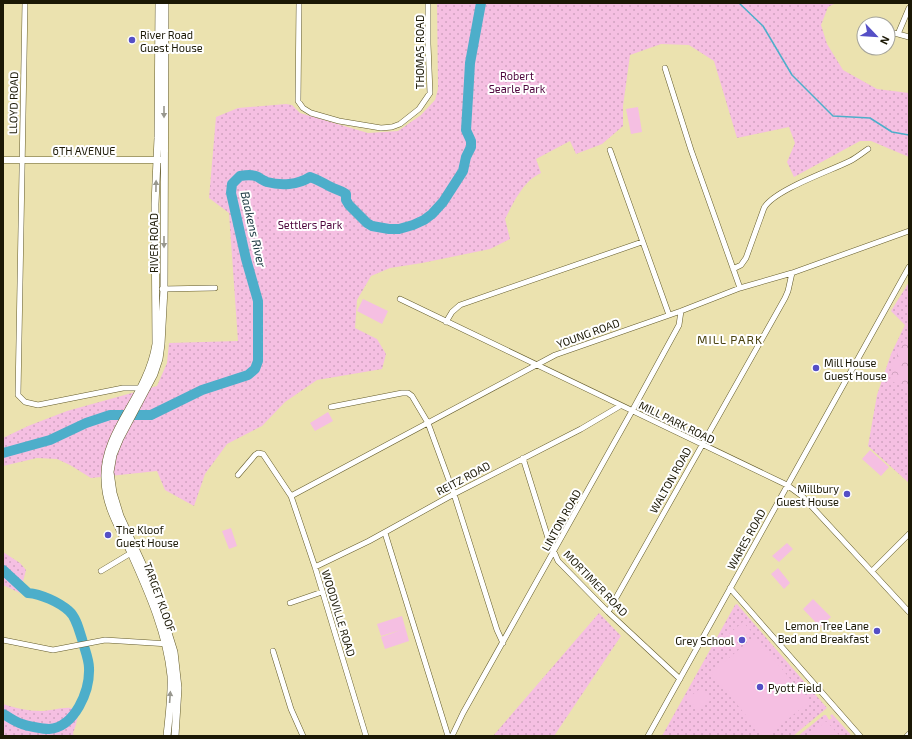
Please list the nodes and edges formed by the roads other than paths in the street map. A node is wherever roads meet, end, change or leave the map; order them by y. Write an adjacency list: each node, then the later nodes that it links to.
1 (25, 3): 13 (street, LLOYD ROAD)
2 (159, 3): 9 (main road, RIVER ROAD)
3 (165, 3): 9 (main road, RIVER ROAD)
4 (299, 3): 5 (street, THOMAS ROAD)
5 (428, 3)
6 (909, 8): 7 (street)
7 (898, 34): 8 (street)
8 (909, 37)
9 (162, 52): 15 (main road, RIVER ROAD)
10 (665, 68): 21 (street)
11 (868, 149): 21 (street)
12 (610, 150): 19 (street)
13 (22, 159): 14 (street, 6TH AVENUE); 15 (street, 6TH AVENUE); 31 (street, LLOYD ROAD)
14 (3, 160)
15 (160, 160): 16 (main road, RIVER ROAD, one-way to 15); 17 (main road, RIVER ROAD)
16 (156, 204): 17 (main road); 25 (main road, RIVER ROAD)
17 (163, 204): 25 (main road, RIVER ROAD, one-way to 25)
18 (909, 231): 22 (street, YOUNG ROAD)
19 (642, 242): 28 (street); 29 (street)
20 (909, 267): 40 (street, WARES ROAD)
21 (733, 269): 24 (street)
22 (792, 273): 24 (street, YOUNG ROAD); 36 (street, WALTON ROAD)
23 (215, 288): 25 (street)
24 (740, 288): 27 (street, YOUNG ROAD)
25 (160, 289): 31 (main road, RIVER ROAD)
26 (400, 299): 29 (street, MILL PARK ROAD)
27 (681, 311): 28 (street, YOUNG ROAD); 34 (street, LINTON ROAD)
28 (669, 315): 30 (street, YOUNG ROAD)
29 (446, 322): 30 (street, MILL PARK ROAD)
30 (537, 366): 32 (street, MILL PARK ROAD); 35 (street, YOUNG ROAD)
31 (141, 390): 38 (main road, RIVER ROAD)
32 (620, 406): 34 (street, MILL PARK ROAD); 37 (street, REITZ ROAD)
33 (331, 407): 35 (street)
34 (632, 411): 36 (street, MILL PARK ROAD); 46 (street, LINTON ROAD)
35 (428, 423): 41 (street); 42 (street, YOUNG ROAD)
36 (701, 445): 40 (street, MILL PARK ROAD); 53 (street, WALTON ROAD)
37 (523, 458): 41 (street, REITZ ROAD); 46 (street, MORTIMER ROAD)
38 (108, 471): 45 (main road, TARGET KLOOF); 57 (main road, TARGET KLOOF)
39 (238, 475): 42 (street, WOODVILLE ROAD)
40 (787, 485): 49 (street, MILL PARK ROAD); 50 (street, WARES ROAD)
41 (454, 494): 43 (street, REITZ ROAD); 56 (street)
42 (291, 496): 47 (street, WOODVILLE ROAD)
43 (385, 533): 47 (street, REITZ ROAD); 64 (street)
44 (909, 534): 49 (street)
45 (131, 553): 48 (street); 57 (main road, TARGET KLOOF)
46 (554, 553): 53 (street, MORTIMER ROAD); 56 (street, LINTON ROAD)
47 (315, 567): 51 (street, WOODVILLE ROAD)
48 (101, 571)
49 (872, 571): 54 (street, MILL PARK ROAD)
50 (730, 588): 59 (street, WARES ROAD); 67 (street)
51 (322, 592): 52 (street); 63 (street, WOODVILLE ROAD)
52 (290, 603)
53 (608, 612): 59 (street, MORTIMER ROAD)
54 (909, 612)
55 (3, 640): 57 (street)
56 (503, 643): 65 (street, LINTON ROAD)
57 (168, 644): 60 (main road, TARGET KLOOF)
58 (273, 651): 62 (street)
59 (680, 679): 66 (street, WARES ROAD)
60 (171, 734)
61 (909, 734): 68 (street)
62 (303, 736)
63 (366, 736)
64 (448, 736)
65 (452, 736)
66 (648, 736)
67 (860, 736)
68 (907, 736)

